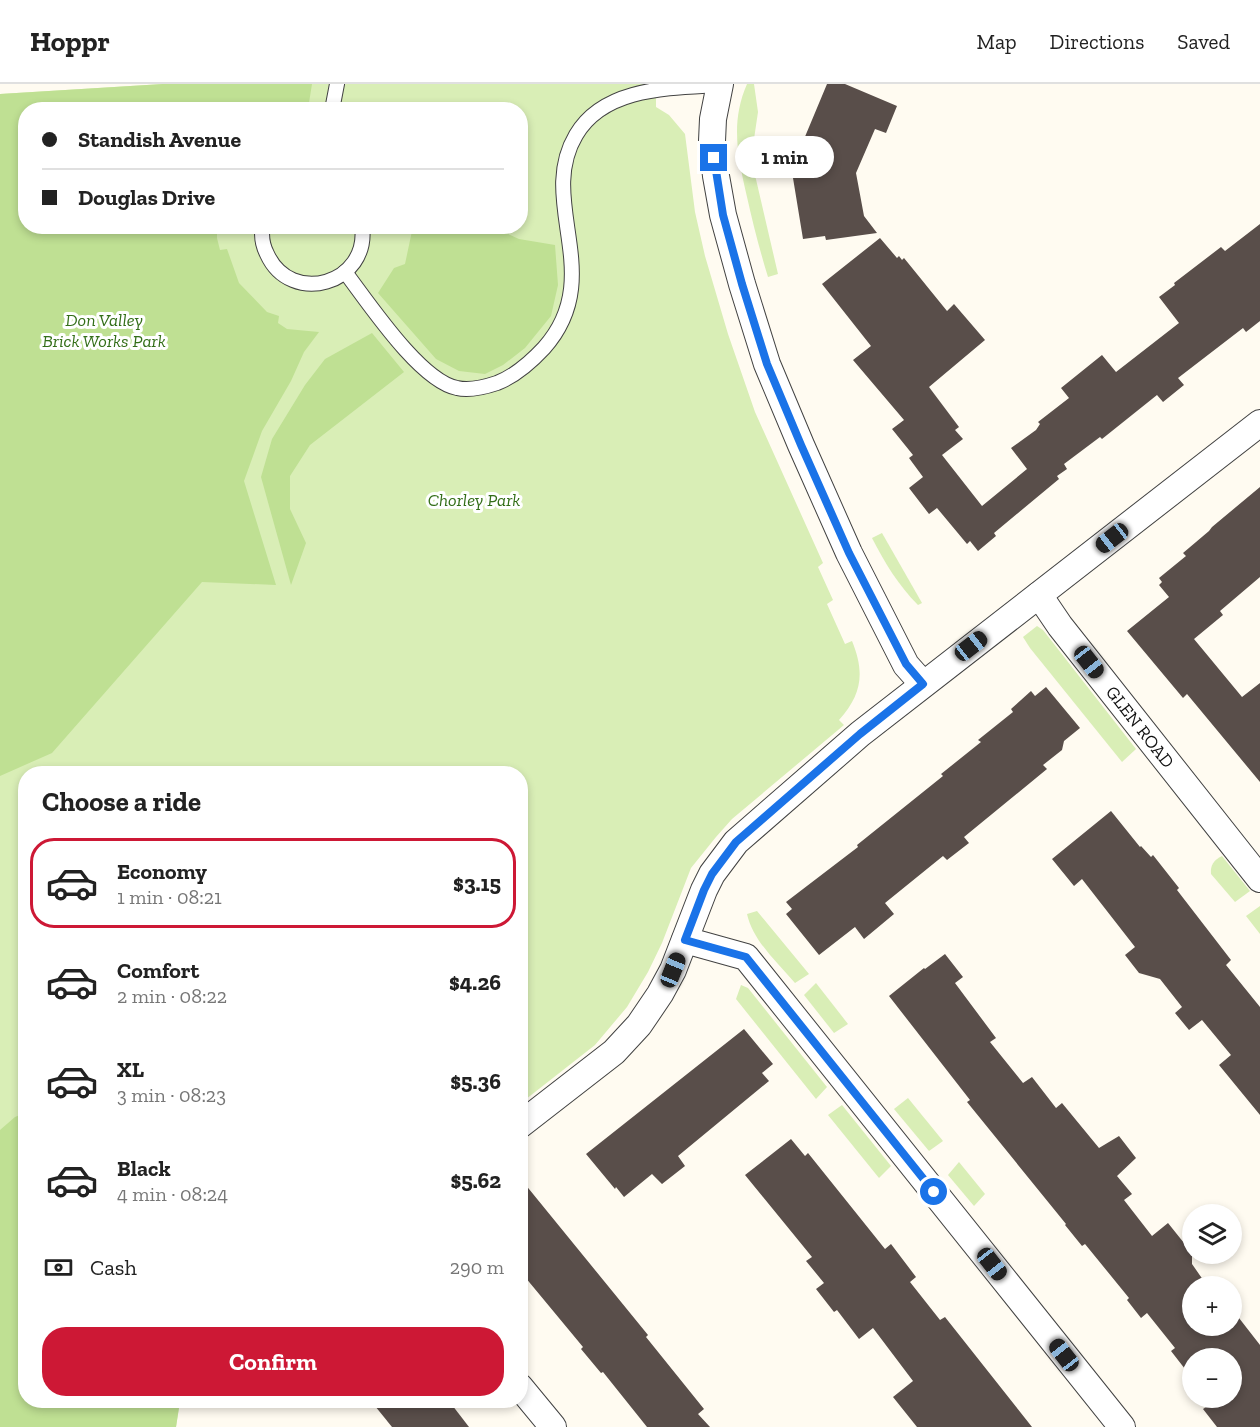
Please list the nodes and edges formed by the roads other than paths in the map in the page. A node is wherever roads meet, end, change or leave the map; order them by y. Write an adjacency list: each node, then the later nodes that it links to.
1 (337, 84): 3 (lane)
2 (720, 85): 6 (lane); 9 (street)
3 (334, 102)
4 (263, 234): 6 (lane)
5 (361, 234): 6 (lane)
6 (345, 272)
7 (1260, 423): 8 (street)
8 (1039, 595): 9 (street); 10 (street, GLEN ROAD)
9 (923, 684): 11 (street)
10 (1260, 879)
11 (685, 940): 12 (street); 15 (street)
12 (528, 1119)
13 (528, 1397): 14 (street)
14 (553, 1427)
15 (1122, 1427)

